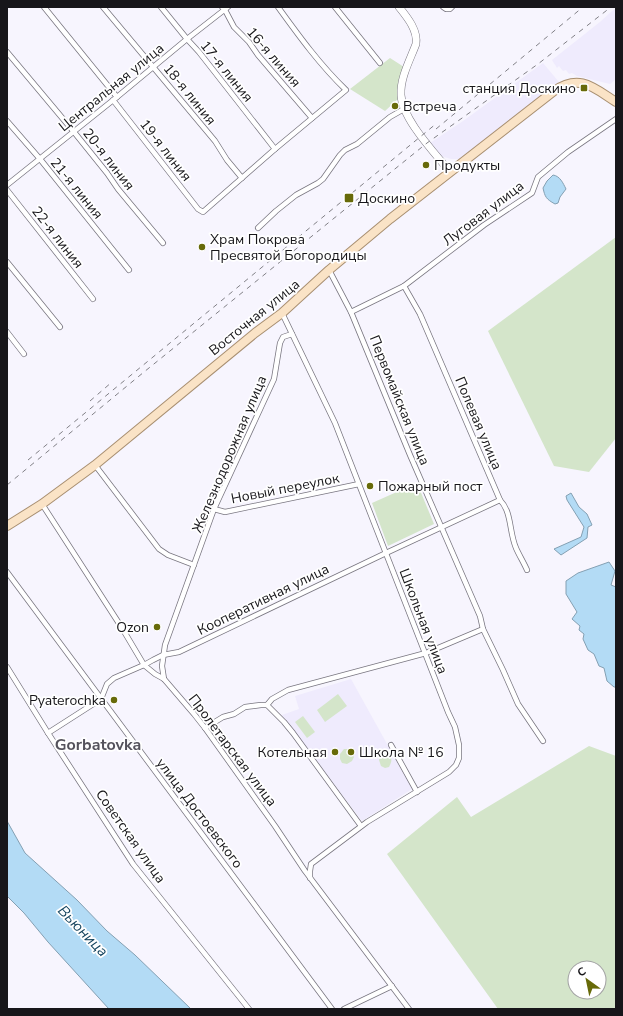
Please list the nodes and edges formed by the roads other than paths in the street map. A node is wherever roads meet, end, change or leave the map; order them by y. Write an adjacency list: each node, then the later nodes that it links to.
1 (44, 7): 14 (street, 19-я линия)
2 (103, 7): 13 (street, 18-я линия)
3 (161, 7): 10 (street, 17-я линия)
4 (278, 7): 17 (street)
5 (335, 7): 12 (street)
6 (399, 7): 16 (street)
7 (452, 7): 9 (street)
8 (225, 8): 10 (street, Центральная улица); 17 (street, 16-я линия)
9 (444, 8)
10 (187, 39): 13 (street, Центральная улица); 21 (street, 17-я линия)
11 (7, 52): 20 (street, 20-я линия)
12 (380, 63)
13 (154, 67): 14 (street, Центральная улица); 24 (street, 18-я линия)
14 (115, 99): 20 (street, Центральная улица); 24 (street, 19-я линия)
15 (616, 102): 23 (main road, Восточная улица)
16 (404, 109): 23 (street); 27 (street)
17 (312, 118): 21 (street)
18 (616, 119): 32 (street, Луговая улица)
19 (7, 121): 22 (street, 21-я линия)
20 (74, 132): 22 (street, Центральная улица); 28 (street, 20-я линия)
21 (275, 149): 24 (street)
22 (40, 159): 25 (street, Центральная улица); 30 (street, 21-я линия)
23 (450, 172): 31 (main road, Восточная улица)
24 (242, 178)
25 (7, 185)
26 (7, 190): 33 (street, 22-я линия)
27 (258, 228)
28 (163, 242)
29 (7, 262): 36 (street)
30 (129, 270)
31 (329, 270): 34 (street, Первомайская улица); 35 (main road, Восточная улица)
32 (404, 286): 34 (street, Луговая улица); 42 (street, Полевая улица)
33 (93, 299)
34 (352, 312): 46 (street, Первомайская улица)
35 (282, 313): 38 (street, Школьная улица); 40 (main road, Восточная улица)
36 (60, 327)
37 (7, 332): 39 (street)
38 (292, 334): 41 (street, Школьная улица); 44 (street, Железнодорожная улица)
39 (24, 354)
40 (95, 465): 43 (main road, Восточная улица); 48 (street)
41 (359, 484): 44 (street, Новый переулок); 47 (street, Школьная улица)
42 (500, 500): 46 (street, Кооперативная улица); 49 (street, Полевая улица)
43 (42, 504): 45 (main road, Восточная улица); 54 (street, Пролетарская улица)
44 (214, 510): 48 (street, Железнодорожная улица)
45 (7, 526)
46 (441, 528): 47 (street, Кооперативная улица); 51 (street, Первомайская улица)
47 (386, 553): 52 (street, Школьная улица); 53 (street, Кооперативная улица)
48 (194, 565): 53 (street, Железнодорожная улица)
49 (528, 570)
50 (7, 572): 57 (street, улица Достоевского)
51 (482, 629): 52 (street); 61 (street, Первомайская улица)
52 (426, 653): 58 (street); 63 (street, Школьная улица)
53 (163, 655): 54 (street, Кооперативная улица); 56 (street, Железнодорожная улица)
54 (144, 665): 56 (street, Пролетарская улица); 57 (street, Кооперативная улица)
55 (7, 667): 60 (street, Советская улица)
56 (164, 679): 59 (street, Пролетарская улица)
57 (101, 699): 60 (street); 70 (street, улица Достоевского)
58 (268, 705): 59 (street); 64 (street)
59 (205, 728): 65 (street, Пролетарская улица)
60 (48, 733): 69 (street, Советская улица)
61 (544, 741)
62 (391, 746): 63 (street)
63 (417, 792): 64 (street, Школьная улица)
64 (361, 826): 66 (street, Школьная улица)
65 (300, 863): 66 (street); 67 (street, Пролетарская улица)
66 (311, 864): 67 (street)
67 (310, 878): 68 (street, Пролетарская улица)
68 (392, 986): 71 (street); 72 (street, Пролетарская улица)
69 (249, 1009)
70 (332, 1009)
71 (344, 1009)
72 (409, 1009)

